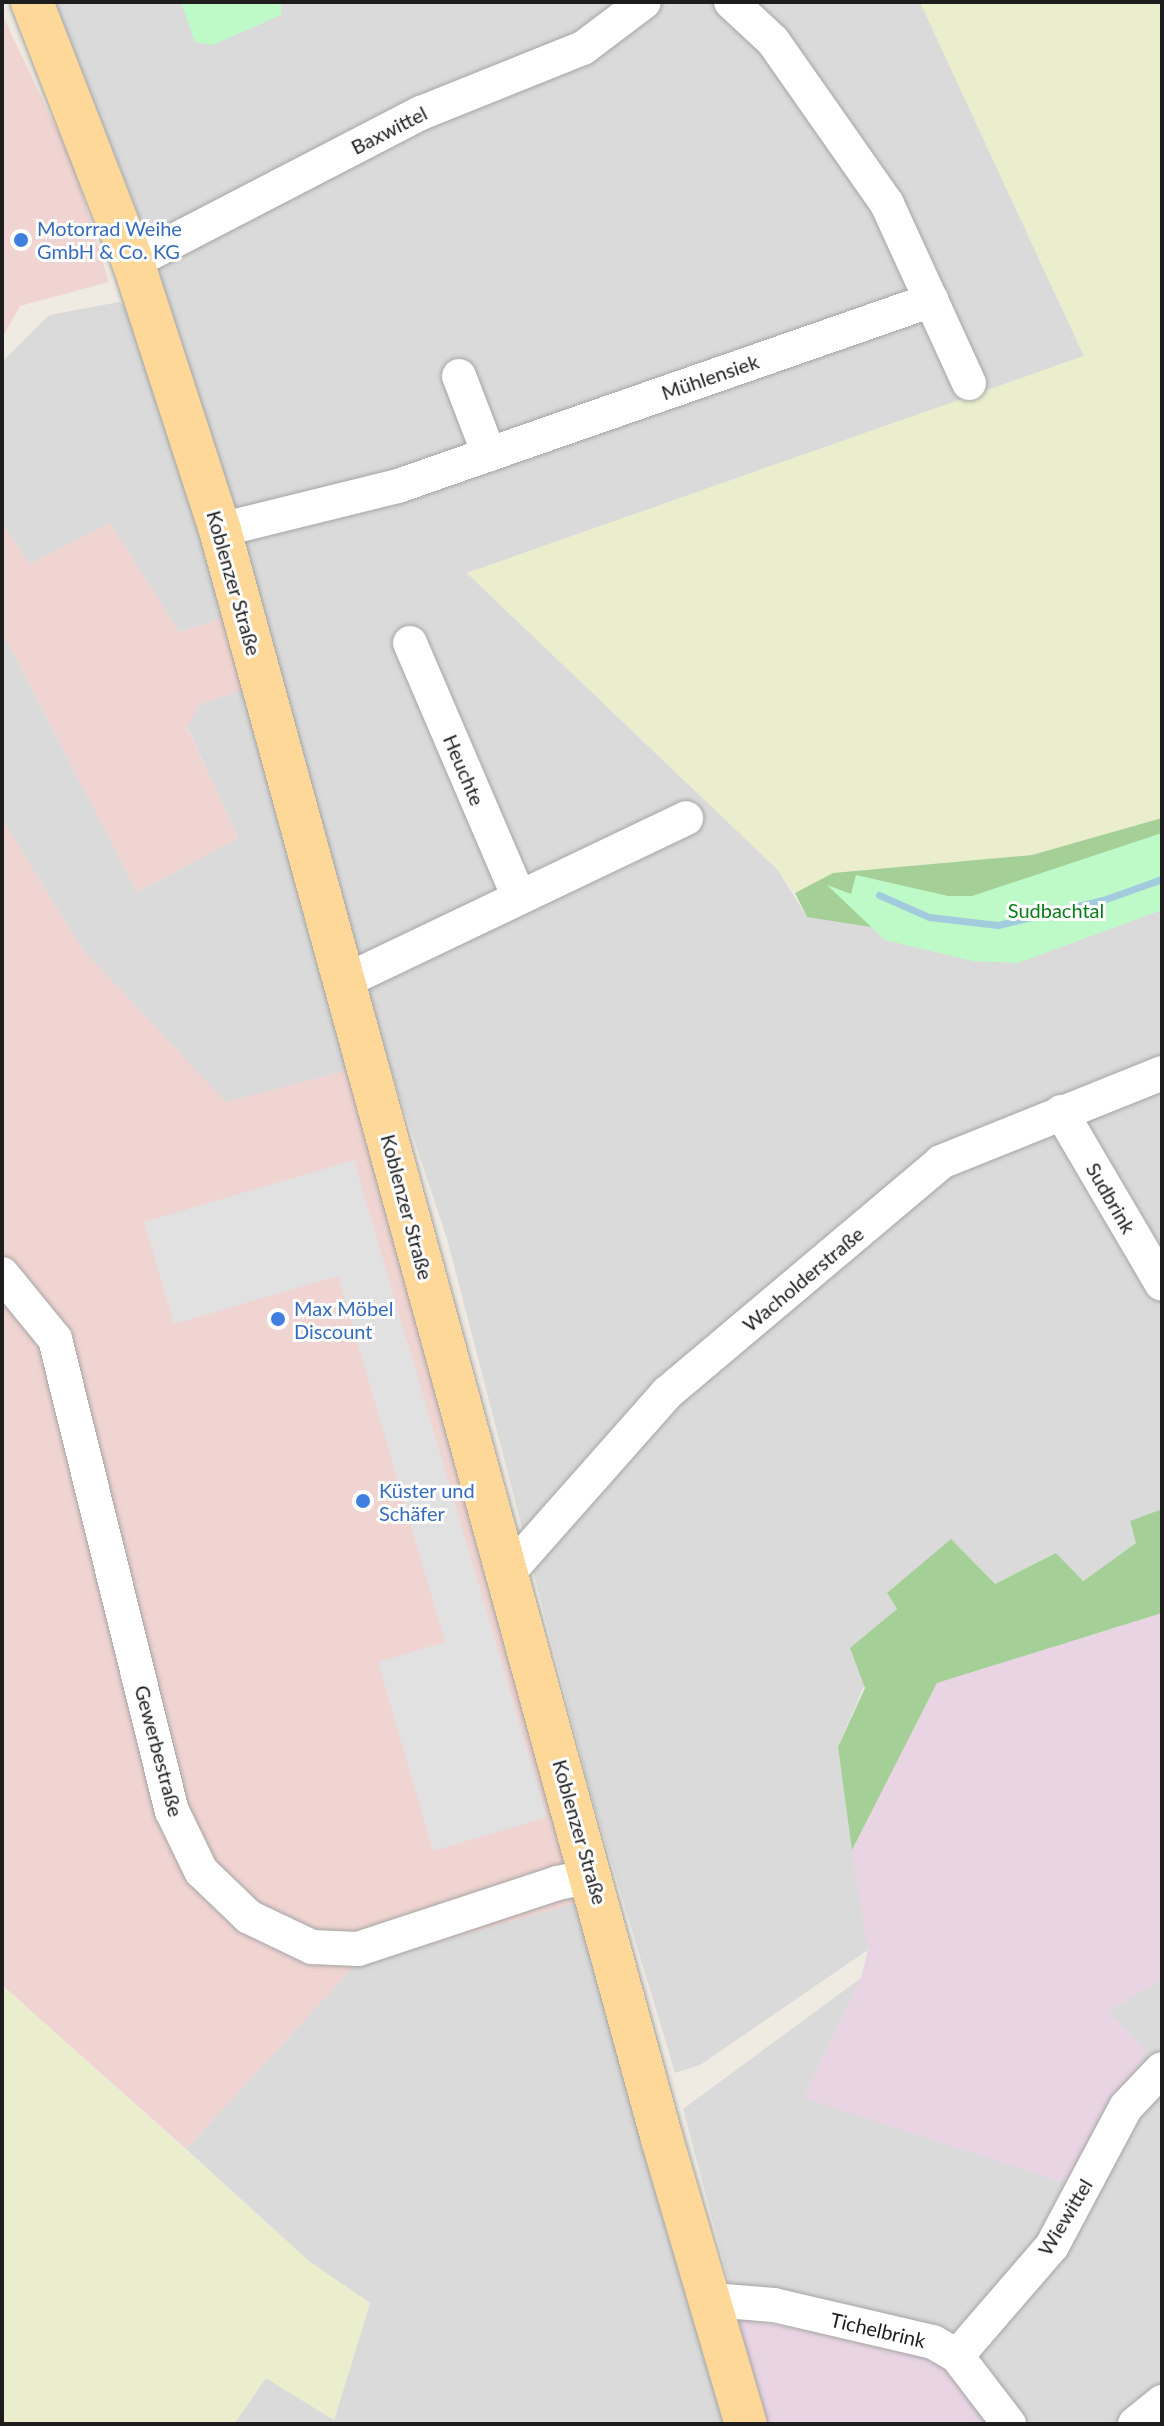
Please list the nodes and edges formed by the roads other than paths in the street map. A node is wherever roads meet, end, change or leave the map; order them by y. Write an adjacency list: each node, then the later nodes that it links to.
1 (32, 2): 4 (main road, Koblenzer Straße)
2 (644, 2): 4 (street, Baxwittel)
3 (731, 2): 5 (street)
4 (133, 262): 9 (main road, Koblenzer Straße)
5 (932, 300): 7 (street); 8 (street, Mühlensiek)
6 (459, 376): 8 (street)
7 (969, 383)
8 (489, 454): 9 (street, Mühlensiek)
9 (220, 530): 13 (main road, Koblenzer Straße)
10 (410, 643): 12 (street, Heuchte)
11 (686, 818): 12 (street)
12 (519, 897): 13 (street)
13 (345, 981): 18 (main road, Koblenzer Straße)
14 (1162, 1073): 15 (street, Wacholderstraße)
15 (1061, 1112): 17 (street, Sudbrink); 18 (street, Wacholderstraße)
16 (2, 1274): 19 (street, Gewerbestraße)
17 (1162, 1284)
18 (507, 1574): 19 (main road, Koblenzer Straße)
19 (593, 1876): 21 (main road, Koblenzer Straße)
20 (1162, 2069): 22 (street, Wiewittel)
21 (712, 2300): 22 (street, Tichelbrink); 24 (main road, Koblenzer Straße)
22 (957, 2356): 25 (street, Tichelbrink)
23 (1162, 2402): 26 (street)
24 (746, 2424)
25 (1009, 2424)
26 (1135, 2424)

